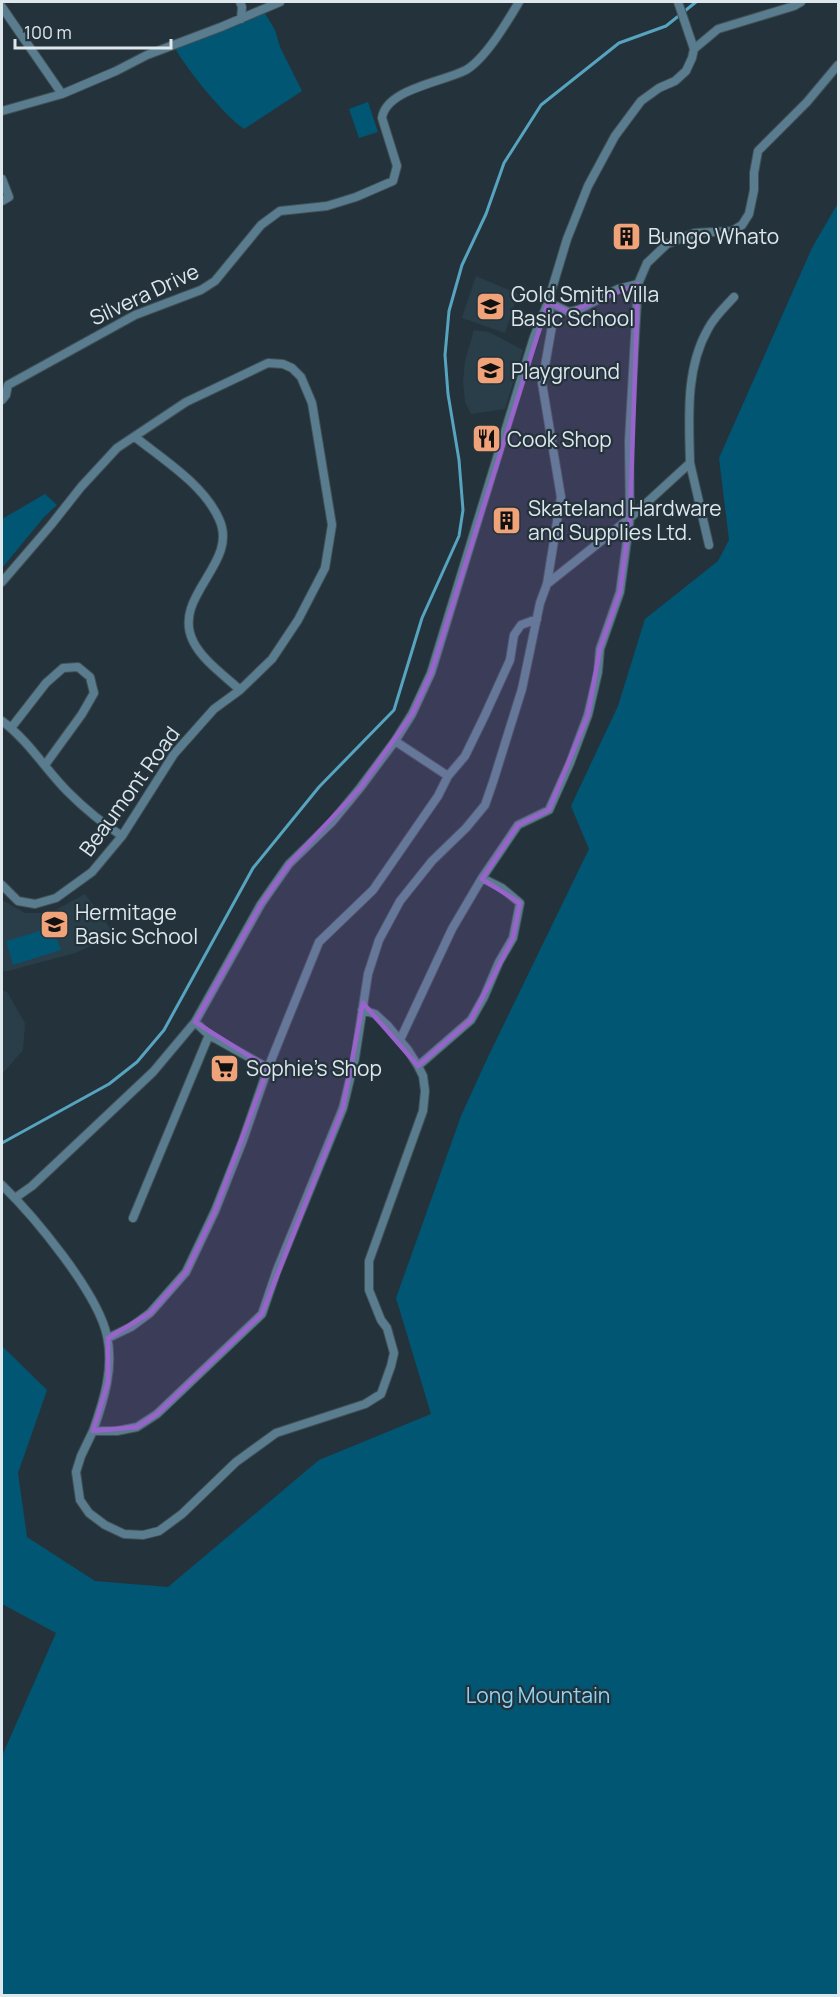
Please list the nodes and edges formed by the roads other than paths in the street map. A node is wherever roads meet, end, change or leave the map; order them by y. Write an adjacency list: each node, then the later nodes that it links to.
1 (240, 2): 7 (street)
2 (280, 2): 7 (street)
3 (519, 2): 17 (street, Silvera Drive)
4 (801, 2): 8 (street)
5 (680, 5): 8 (street)
6 (2, 7): 10 (street)
7 (240, 19): 10 (street)
8 (694, 49): 16 (street)
9 (838, 65): 14 (street)
10 (62, 94): 11 (street)
11 (2, 111)
12 (2, 179): 13 (street)
13 (2, 201)
14 (638, 284): 16 (street); 20 (street)
15 (735, 297): 19 (street)
16 (548, 302): 23 (street); 28 (street)
17 (2, 400)
18 (135, 437): 22 (street); 25 (street); 25 (street, Beaumont Road)
19 (690, 463): 20 (street); 21 (street)
20 (630, 518): 23 (street); 32 (street)
21 (709, 545)
22 (2, 582)
23 (547, 584): 24 (street)
24 (537, 619): 30 (street); 34 (street)
25 (240, 690): 31 (street, Beaumont Road)
26 (2, 721): 27 (street)
27 (11, 728): 29 (street); 29 (street)
28 (395, 741): 30 (street); 35 (street)
29 (45, 765): 31 (street)
30 (448, 776): 39 (street)
31 (122, 836): 33 (street, Beaumont Road)
32 (482, 878): 37 (street); 38 (street)
33 (2, 885)
34 (362, 1010): 37 (street); 44 (street)
35 (195, 1022): 36 (street); 41 (street)
36 (209, 1035): 39 (street); 42 (street)
37 (400, 1040): 38 (street)
38 (418, 1066): 44 (street)
39 (268, 1068): 43 (street)
40 (2, 1185): 41 (street)
41 (15, 1198): 43 (street)
42 (133, 1218)
43 (108, 1338): 44 (street)
44 (93, 1431)

